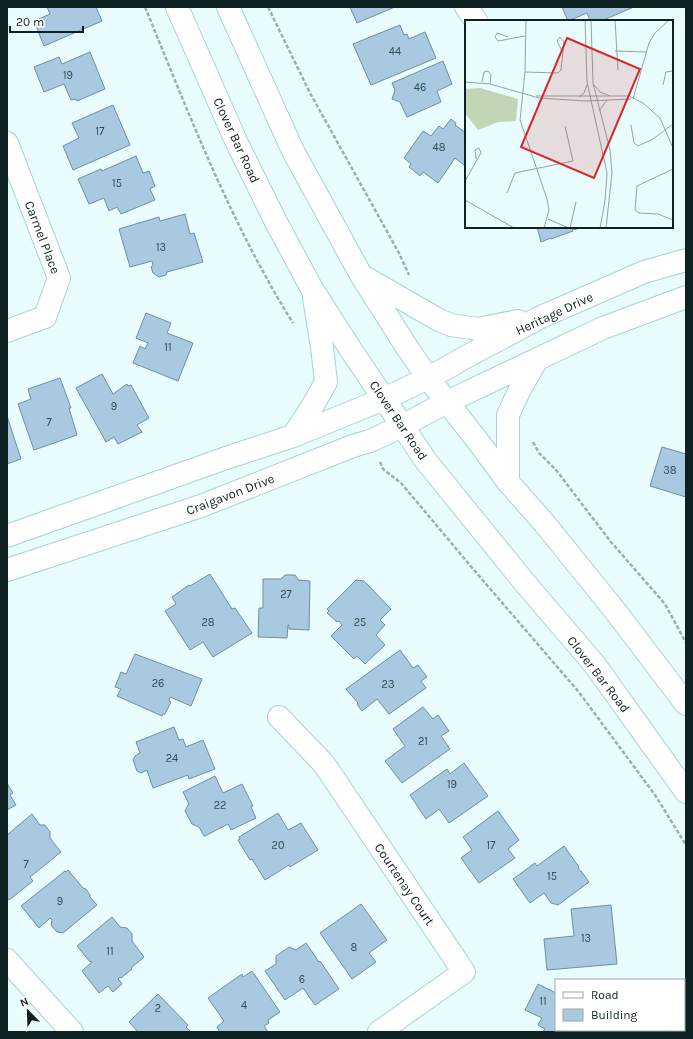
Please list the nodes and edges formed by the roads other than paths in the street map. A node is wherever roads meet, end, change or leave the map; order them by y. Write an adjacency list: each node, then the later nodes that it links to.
1 (177, 7): 8 (main road, Clover Bar Road)
2 (228, 7): 7 (main road)
3 (466, 7): 4 (main road)
4 (475, 20)
5 (7, 143): 11 (main road, Carmel Place)
6 (686, 260): 10 (main road, Heritage Drive)
7 (361, 275): 10 (main road); 13 (main road)
8 (312, 289): 14 (main road, Clover Bar Road); 17 (main road)
9 (686, 297): 12 (main road)
10 (541, 317): 13 (main road, Heritage Drive)
11 (7, 331)
12 (536, 361): 15 (main road); 18 (main road)
13 (428, 378): 14 (main road); 15 (main road)
14 (384, 399): 16 (main road, Clover Bar Road); 17 (main road)
15 (447, 402): 16 (main road, Craigavon Drive); 18 (main road)
16 (402, 426): 20 (main road, Craigavon Drive); 23 (main road, Clover Bar Road)
17 (293, 436): 19 (main road)
18 (508, 482): 21 (main road)
19 (7, 536)
20 (7, 570)
21 (686, 704)
22 (279, 717): 26 (main road, Courtenay Court)
23 (686, 792)
24 (7, 960): 25 (main road)
25 (72, 1032)
26 (379, 1032)

